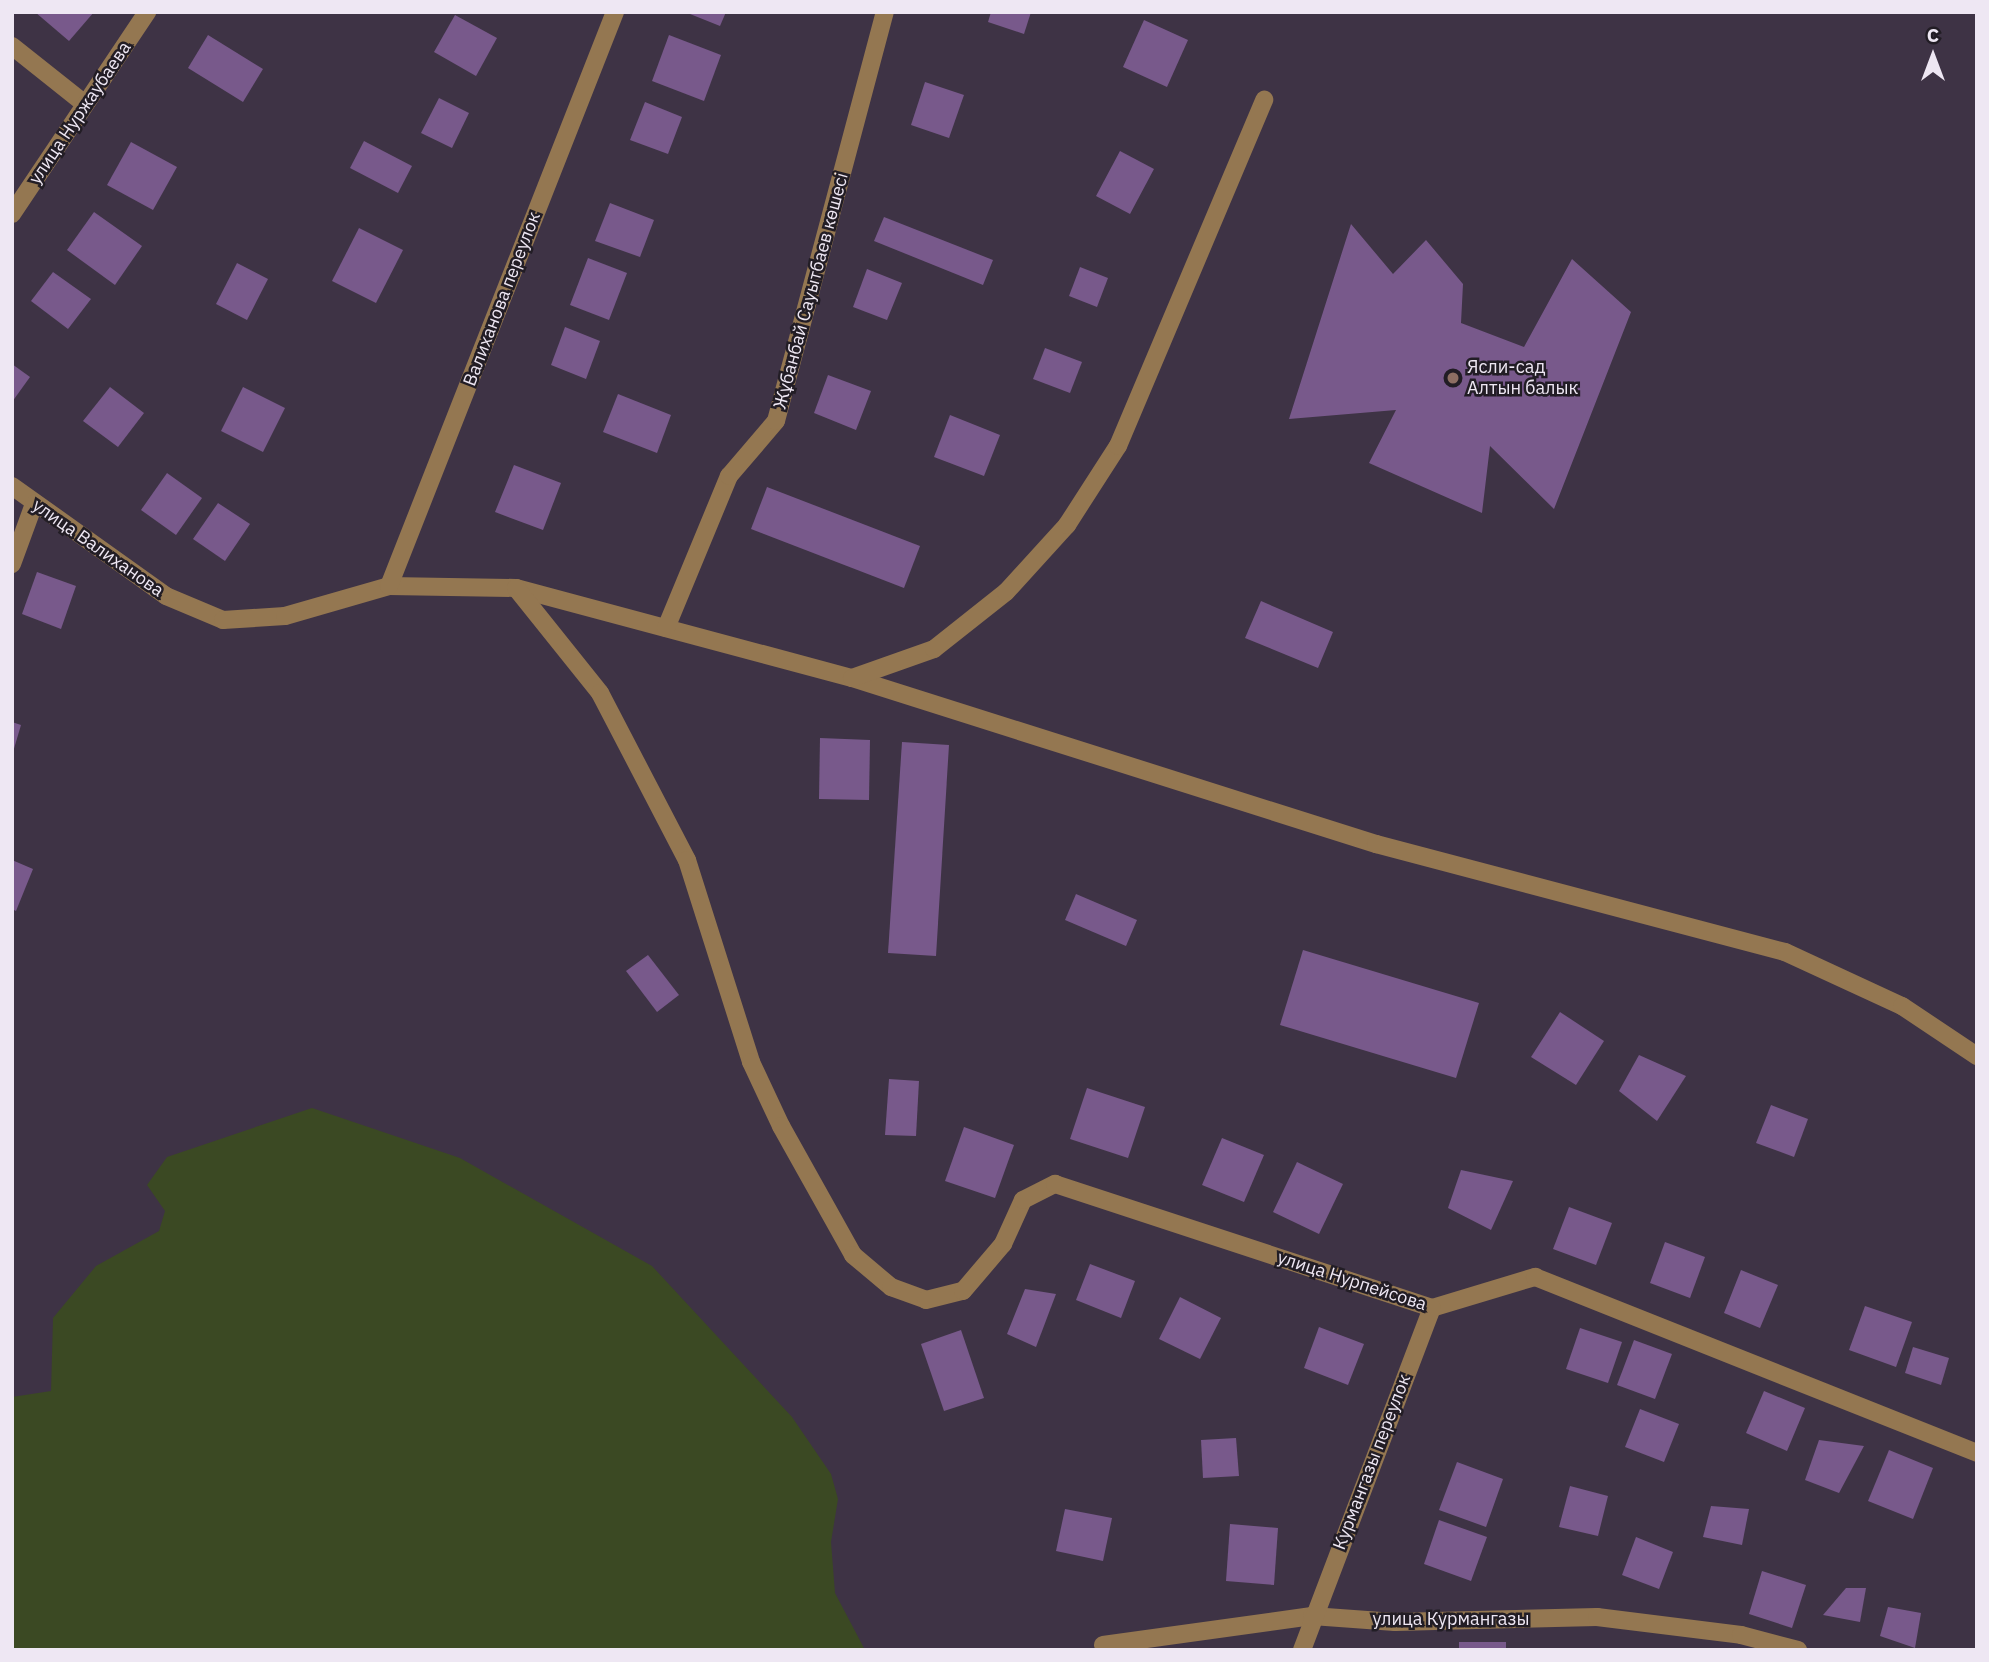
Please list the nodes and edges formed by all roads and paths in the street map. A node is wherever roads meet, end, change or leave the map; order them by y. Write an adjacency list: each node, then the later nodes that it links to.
1 (147, 12): 6 (street, улица Нуржаубаева)
2 (615, 12): 11 (street, Валиханова переулок)
3 (885, 12): 13 (street, Жұбанбай Сауытбаев көшесі)
4 (12, 46): 6 (street)
5 (1264, 100): 14 (street)
6 (85, 104): 7 (street, улица Нуржаубаева)
7 (12, 214)
8 (12, 486): 9 (street, улица Валиханова)
9 (34, 504): 10 (street); 11 (street, улица Валиханова)
10 (12, 564)
11 (389, 586): 12 (street, улица Валиханова)
12 (516, 588): 13 (street, улица Валиханова); 16 (street, улица Нурпейсова)
13 (667, 628): 14 (street, улица Валиханова)
14 (852, 678): 15 (street, улица Валиханова)
15 (1977, 1056)
16 (1432, 1308): 17 (street, улица Нурпейсова); 18 (street, Курмангазы переулок)
17 (1977, 1453)
18 (1312, 1616): 19 (street, улица Курмангазы); 20 (street, улица Курмангазы); 21 (street, Курмангазы переулок)
19 (1103, 1644)
20 (1778, 1647): 22 (street, улица Курмангазы)
21 (1302, 1650)
22 (1798, 1650)

